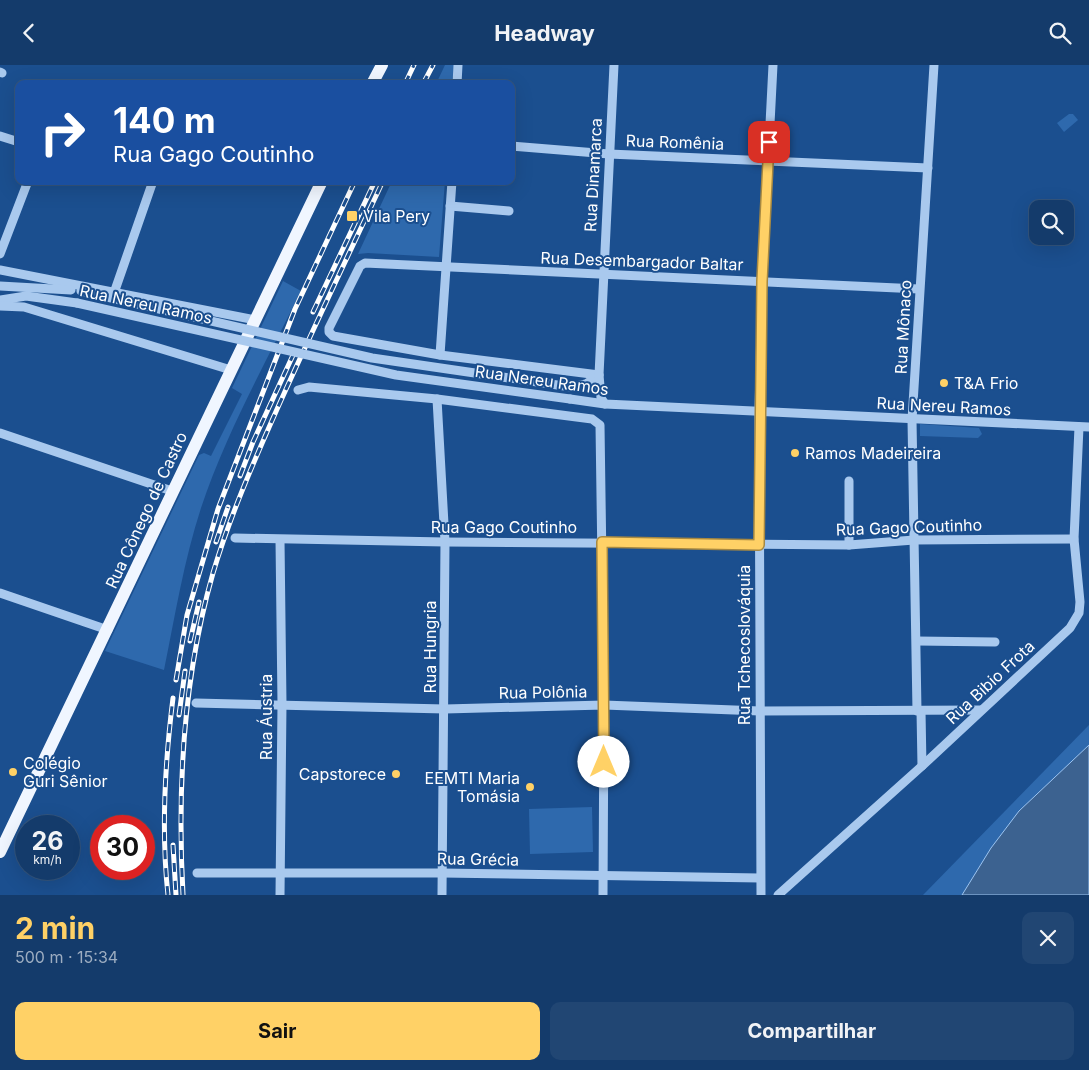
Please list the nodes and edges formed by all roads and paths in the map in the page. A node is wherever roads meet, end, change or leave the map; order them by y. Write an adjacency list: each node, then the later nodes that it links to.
1 (382, 65): 6 (main road)
2 (458, 65): 7 (street)
3 (614, 65): 11 (street, Rua Dinamarca)
4 (772, 65): 12 (street, Rua Tchecoslováquia)
5 (934, 65): 13 (street, Rua Mônaco)
6 (374, 80)
7 (457, 80)
8 (0, 136): 9 (street)
9 (15, 141)
10 (515, 146): 11 (street, Rua Romênia)
11 (609, 154): 12 (street, Rua Romênia); 23 (street, Rua Dinamarca)
12 (768, 161): 13 (street, Rua Romênia); 24 (street, Rua Tchecoslováquia)
13 (928, 168): 26 (street, Rua Mônaco)
14 (26, 185): 20 (street)
15 (152, 185): 27 (street)
16 (320, 185): 30 (main road, Rua Cônego de Castro)
17 (452, 185): 18 (street)
18 (450, 206): 19 (street); 21 (street)
19 (508, 211)
20 (0, 254)
21 (445, 268): 23 (street, Rua Desembargador Baltar); 31 (street, Rua Desembargador Baltar); 32 (street)
22 (0, 270): 27 (street, Rua Nereu Ramos)
23 (604, 275): 24 (street, Rua Desembargador Baltar); 34 (street, Rua Dinamarca)
24 (762, 281): 26 (street, Rua Desembargador Baltar); 38 (street, Rua Tchecoslováquia)
25 (0, 286): 34 (street, Rua Nereu Ramos, bridge)
26 (919, 289): 39 (street, Rua Mônaco)
27 (114, 293): 30 (street, Rua Nereu Ramos)
28 (0, 301): 37 (street, Rua Nereu Ramos, bridge)
29 (0, 306): 33 (street, Rua Nereu Ramos)
30 (256, 320): 33 (main road, Rua Cônego de Castro)
31 (329, 328): 32 (street, Rua Nereu Ramos)
32 (440, 355): 34 (street, Rua Nereu Ramos)
33 (230, 371): 44 (main road, Rua Cônego de Castro)
34 (599, 375): 37 (street, Rua Dinamarca)
35 (298, 390): 36 (street, Rua Nereu Ramos)
36 (437, 399): 49 (street, Rua Hungria); 50 (street, Rua Nereu Ramos)
37 (605, 404): 38 (street, Rua Nereu Ramos)
38 (759, 412): 39 (street, Rua Nereu Ramos); 51 (street, Rua Tchecoslováquia)
39 (912, 420): 40 (street, Rua Nereu Ramos); 48 (street, Rua Mônaco)
40 (1079, 427): 41 (street, Rua Nereu Ramos); 46 (street, Rua Bibio Frota)
41 (1089, 427)
42 (0, 433): 44 (street)
43 (849, 481): 52 (street)
44 (172, 491): 54 (main road, Rua Cônego de Castro)
45 (235, 538): 47 (street, Rua Gago Coutinho)
46 (1074, 539): 48 (street, Rua Gago Coutinho); 61 (street, Rua Bibio Frota)
47 (280, 540): 49 (street, Rua Gago Coutinho); 58 (street, Rua Áustria)
48 (914, 540): 52 (street, Rua Gago Coutinho); 55 (street, Rua Mônaco)
49 (445, 542): 50 (street, Rua Gago Coutinho); 60 (street, Rua Hungria)
50 (602, 542): 51 (street, Rua Gago Coutinho); 59 (street)
51 (759, 545): 52 (street, Rua Gago Coutinho); 62 (street, Rua Tchecoslováquia)
52 (849, 545)
53 (0, 593): 54 (street)
54 (108, 630): 65 (main road, Rua Cônego de Castro)
55 (917, 641): 56 (street); 63 (street, Rua Mônaco)
56 (995, 643)
57 (196, 703): 58 (street, Rua Polônia)
58 (282, 704): 60 (street, Rua Polônia); 66 (street, Rua Áustria)
59 (604, 705): 60 (street, Rua Polônia); 62 (street, Rua Polônia); 69 (street)
60 (445, 709): 68 (street, Rua Hungria)
61 (981, 710): 63 (street, Rua Polônia); 64 (street, Rua Bibio Frota)
62 (760, 711): 63 (street, Rua Polônia); 70 (street, Rua Tchecoslováquia)
63 (919, 711): 64 (street, Rua Mônaco)
64 (922, 766): 75 (street, Rua Bibio Frota)
65 (0, 852)
66 (280, 872): 67 (street, Rua Grécia); 68 (street, Rua Grécia); 71 (street, Rua Áustria)
67 (197, 873)
68 (442, 873): 69 (street, Rua Grécia); 72 (street, Rua Hungria)
69 (603, 876): 70 (street, Rua Grécia); 73 (street)
70 (760, 878): 74 (street, Rua Tchecoslováquia)
71 (280, 895)
72 (442, 895)
73 (603, 895)
74 (761, 895)
75 (778, 895)

